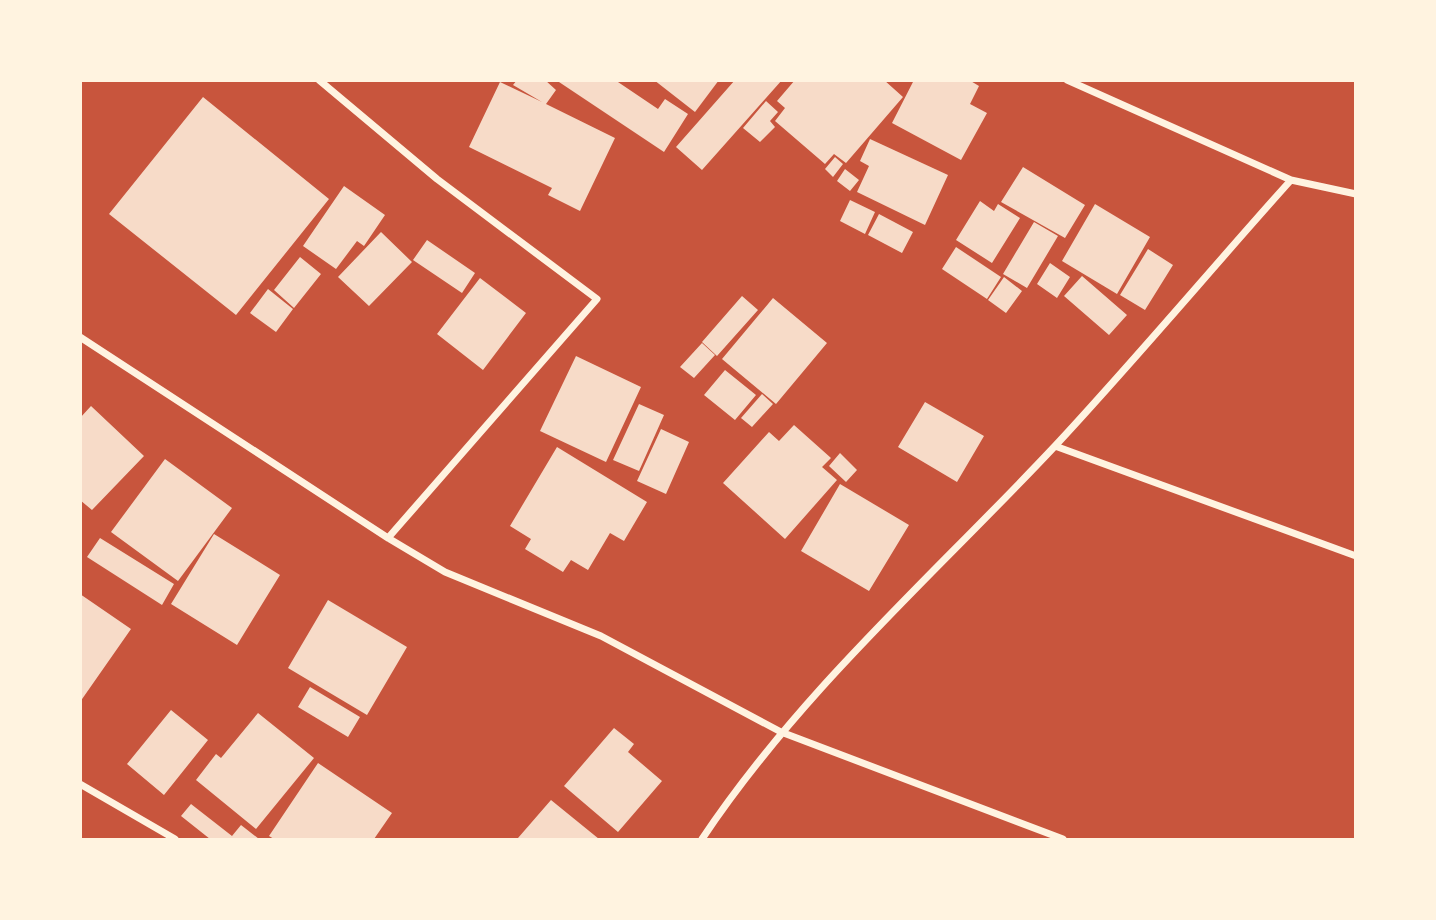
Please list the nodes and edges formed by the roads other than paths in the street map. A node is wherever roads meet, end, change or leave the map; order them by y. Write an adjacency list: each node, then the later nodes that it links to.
1 (319, 80): 7 (street)
2 (1067, 80): 3 (street)
3 (1291, 180): 4 (street); 6 (street)
4 (1356, 194)
5 (80, 337): 7 (street)
6 (1055, 446): 8 (street); 9 (street)
7 (388, 538): 9 (street)
8 (1356, 556)
9 (781, 732): 12 (street); 13 (street)
10 (80, 784): 11 (street)
11 (174, 839)
12 (702, 839)
13 (1063, 839)

